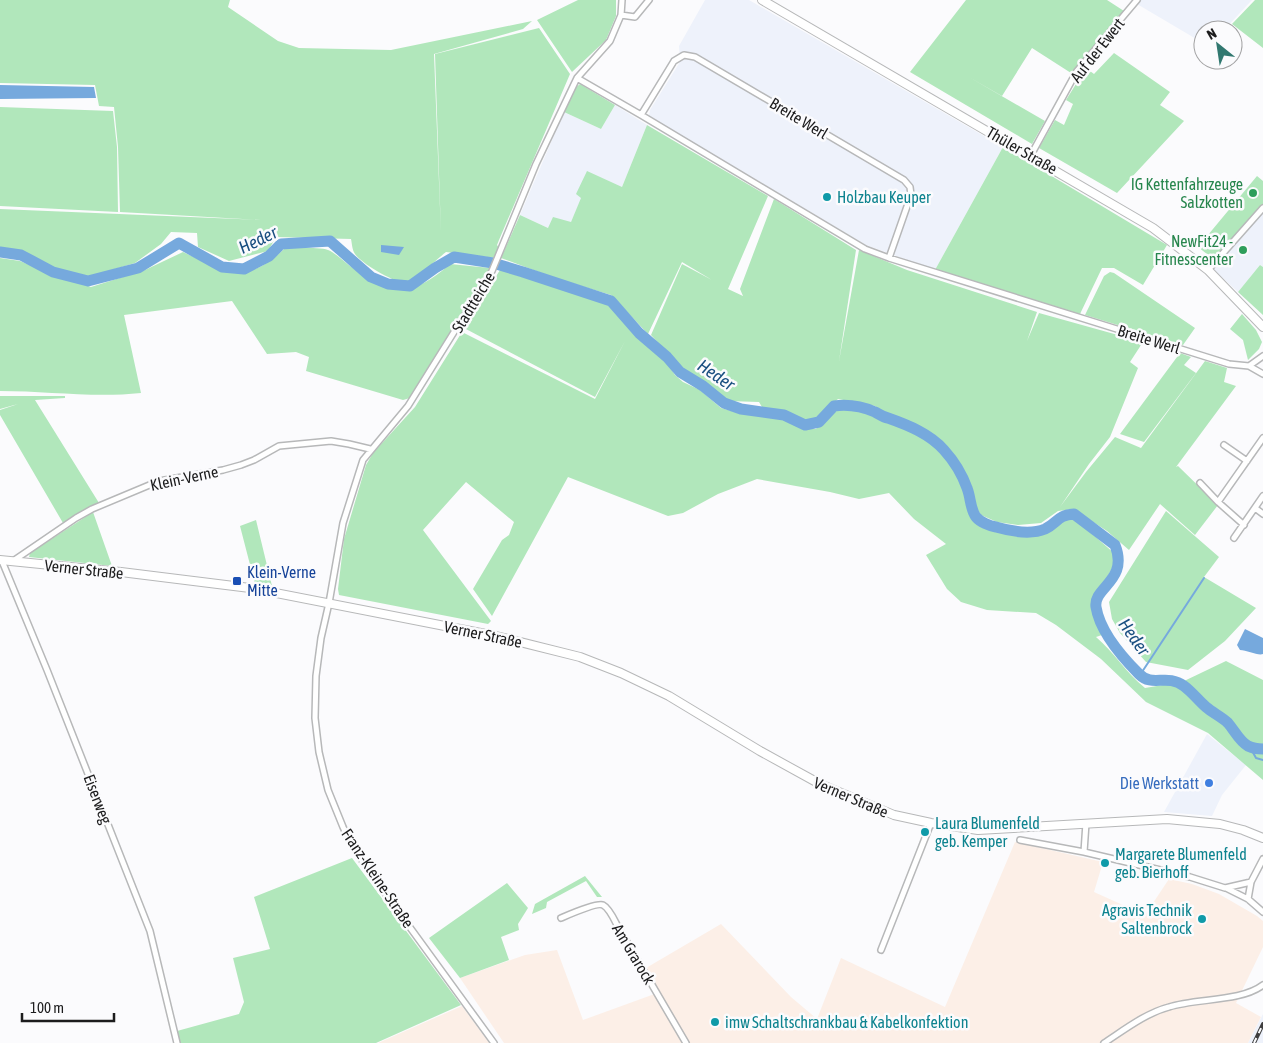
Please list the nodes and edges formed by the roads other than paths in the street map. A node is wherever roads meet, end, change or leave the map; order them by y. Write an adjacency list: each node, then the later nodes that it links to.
1 (622, 0): 5 (street, Stadtteiche)
2 (649, 0): 5 (street)
3 (762, 0): 8 (main road, Thüler Straße)
4 (1137, 0): 8 (street, Auf der Ewert)
5 (621, 15): 6 (street, Stadtteiche)
6 (576, 78): 7 (street, Breite Werl); 18 (street, Stadtteiche)
7 (641, 114): 10 (street, Breite Werl); 10 (street, Breite Werl)
8 (1031, 155): 11 (main road, Thüler Straße)
9 (1263, 208): 11 (street)
10 (889, 258): 14 (street, Breite Werl)
11 (1208, 270): 12 (main road, Thüler Straße)
12 (1263, 327)
13 (1263, 356): 14 (street)
14 (1249, 366): 15 (street)
15 (1263, 374)
16 (1263, 438): 19 (street)
17 (1224, 445): 19 (street)
18 (370, 450): 28 (street, Klein-Verne); 29 (street, Stadtteiche)
19 (1247, 461): 22 (street)
20 (1200, 483): 22 (street)
21 (1263, 496): 23 (street)
22 (1218, 502): 25 (street)
23 (1255, 508): 24 (street); 25 (street)
24 (1263, 514)
25 (1244, 524): 26 (street)
26 (1234, 538)
27 (1, 560): 28 (main road, Verner Straße); 43 (street, Eiserweg)
28 (12, 561): 29 (main road, Verner Straße)
29 (329, 603): 30 (main road, Verner Straße); 44 (street, Franz-Kleine-Straße)
30 (931, 823): 31 (main road, Verner Straße); 41 (street)
31 (1086, 823): 32 (main road, Verner Straße); 34 (street)
32 (1263, 838)
33 (1020, 840): 34 (street)
34 (1084, 852): 37 (street)
35 (1263, 859): 36 (street)
36 (1251, 882): 37 (street); 38 (street)
37 (1226, 888): 38 (street)
38 (1248, 899): 39 (street)
39 (1263, 912)
40 (560, 918): 45 (street, Am Grarock)
41 (881, 950)
42 (1263, 985): 46 (street)
43 (177, 1043)
44 (494, 1043)
45 (686, 1043)
46 (1104, 1043)

